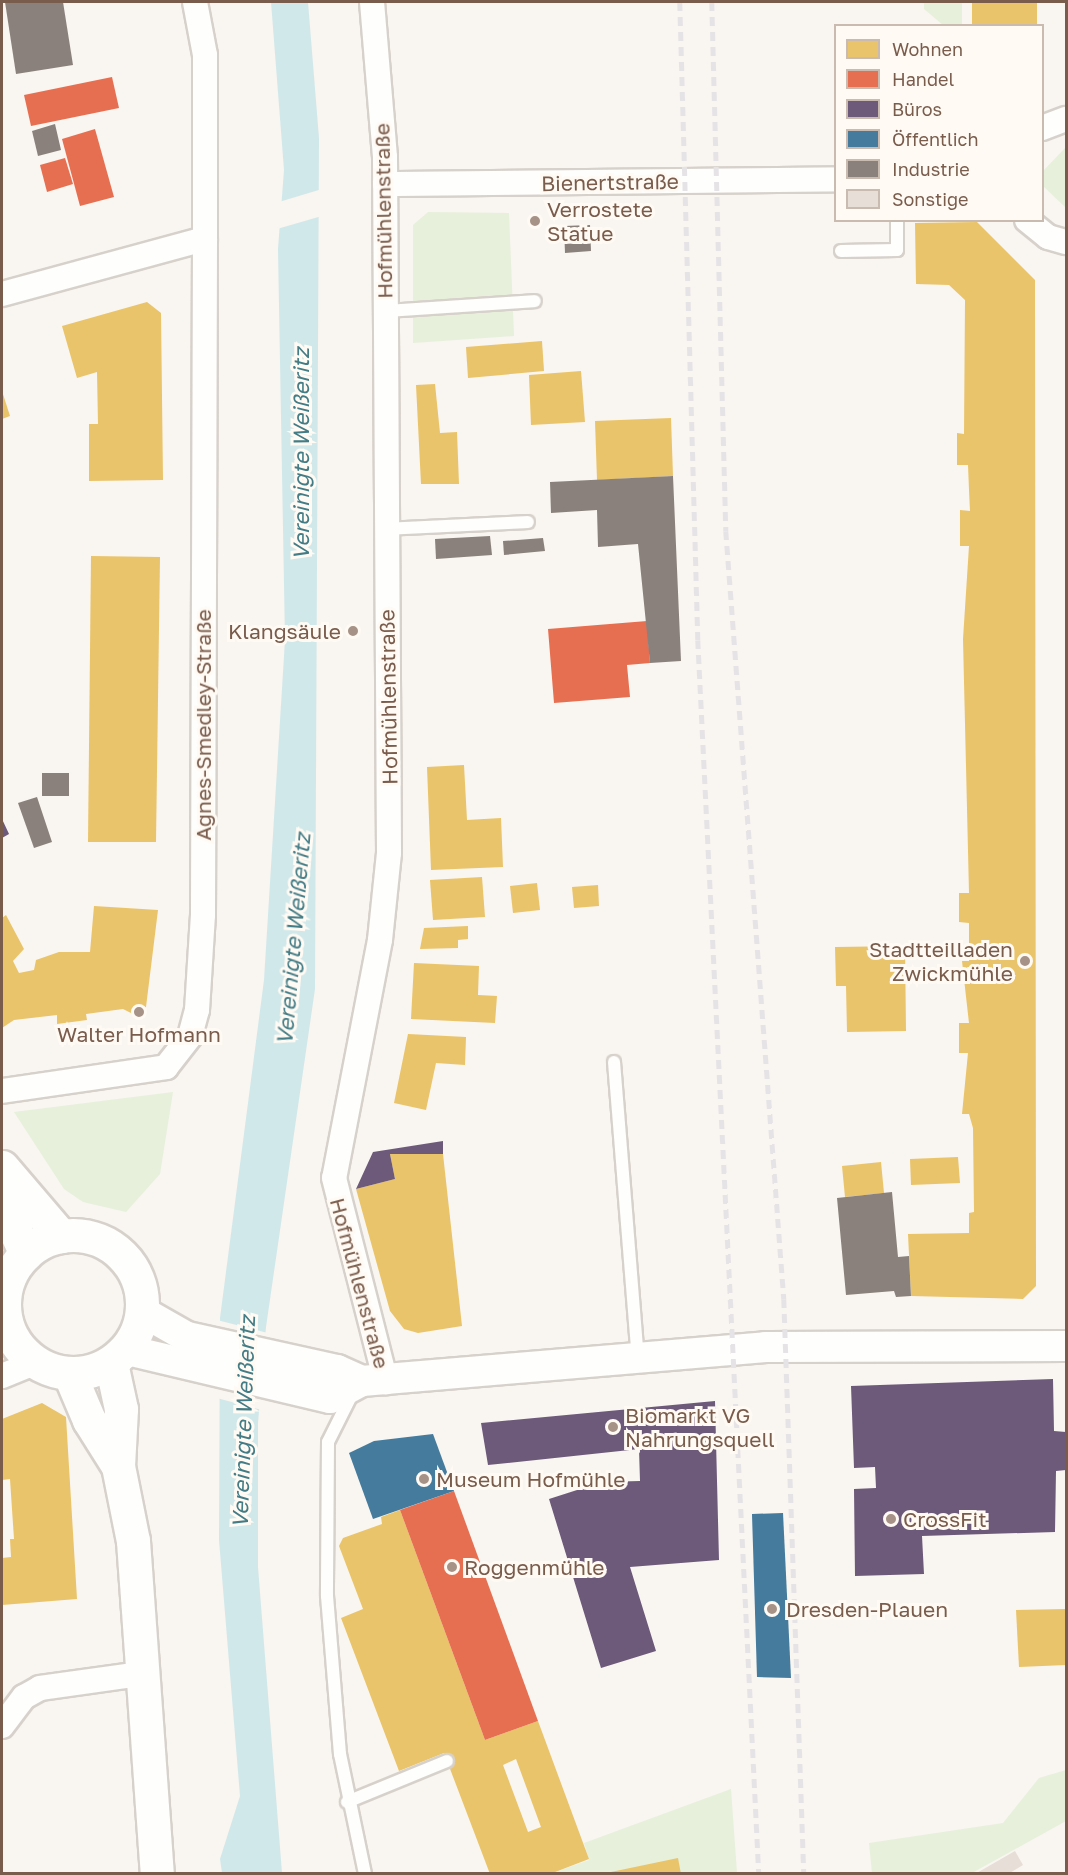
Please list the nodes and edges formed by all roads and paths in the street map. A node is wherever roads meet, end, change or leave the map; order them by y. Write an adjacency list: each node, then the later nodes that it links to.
1 (195, 2): 9 (street)
2 (374, 2): 6 (street, Hofmühlenstraße)
3 (1066, 119): 4 (street)
4 (1044, 127)
5 (834, 179): 6 (street, Bienertstraße)
6 (385, 184): 14 (street, Hofmühlenstraße)
7 (897, 222): 11 (lane)
8 (1029, 222): 10 (street)
9 (205, 239): 12 (street); 18 (street, Agnes-Smedley-Straße)
10 (1066, 242)
11 (841, 251)
12 (2, 294)
13 (535, 301): 14 (lane)
14 (385, 311): 16 (street, Hofmühlenstraße)
15 (528, 522): 16 (lane)
16 (385, 529): 32 (street, Hofmühlenstraße)
17 (614, 1062): 27 (lane)
18 (2, 1091)
19 (2, 1167): 21 (main road)
20 (2, 1202): 22 (main road)
21 (61, 1236): 22 (main road); 23 (main road)
22 (26, 1254): 24 (main road)
23 (154, 1319): 26 (main road); 31 (street)
24 (4, 1326): 28 (main road)
25 (1066, 1346): 27 (street)
26 (119, 1356): 29 (main road); 31 (street); 33 (main road)
27 (638, 1360): 32 (street)
28 (35, 1363): 29 (main road); 30 (street)
29 (70, 1374): 33 (main road)
30 (2, 1376)
31 (296, 1377): 32 (street)
32 (374, 1381): 37 (lane)
33 (118, 1466): 34 (main road)
34 (141, 1674): 35 (street); 38 (main road)
35 (2, 1726)
36 (447, 1761): 37 (lane)
37 (347, 1802): 39 (lane)
38 (157, 1874)
39 (365, 1874)

